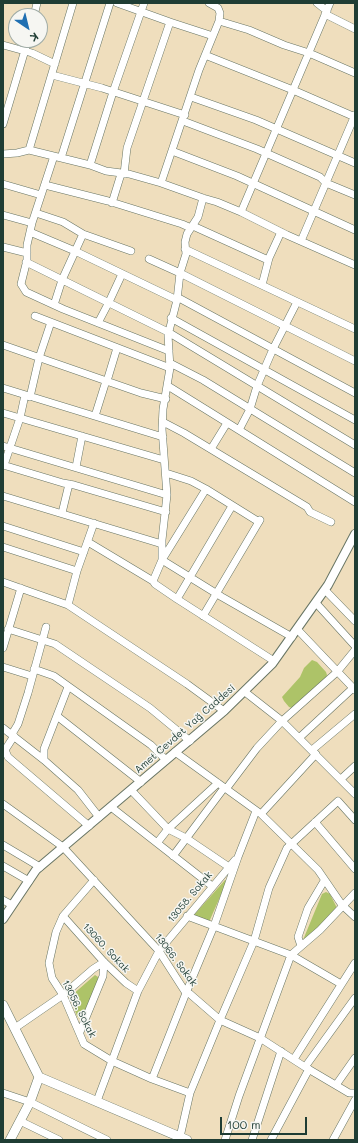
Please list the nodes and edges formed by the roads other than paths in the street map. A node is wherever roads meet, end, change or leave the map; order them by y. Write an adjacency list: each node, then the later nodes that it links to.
1 (73, 3): 19 (street)
2 (110, 3): 22 (street)
3 (117, 3): 8 (street)
4 (144, 3): 8 (street)
5 (208, 3): 10 (street)
6 (316, 3): 9 (street)
7 (330, 3): 9 (street)
8 (141, 11): 11 (street); 24 (street)
9 (326, 13): 12 (street); 17 (street)
10 (219, 21): 13 (street); 17 (street)
11 (170, 22): 13 (street); 26 (street)
12 (355, 29)
13 (213, 36): 18 (street)
14 (3, 45): 16 (street)
15 (26, 48): 16 (street)
16 (25, 51): 19 (street); 29 (street)
17 (309, 53): 20 (street); 23 (street)
18 (205, 55): 23 (street); 25 (street)
19 (55, 64): 21 (street)
20 (355, 73)
21 (52, 75): 22 (street); 31 (street)
22 (84, 83): 24 (street); 36 (street)
23 (293, 90): 27 (street); 30 (street)
24 (113, 92): 26 (street); 38 (street)
25 (190, 97): 28 (street); 30 (street)
26 (143, 101): 28 (street); 39 (street)
27 (355, 116): 34 (street)
28 (184, 118): 32 (street); 33 (street)
29 (3, 124)
30 (277, 128): 33 (street); 34 (street)
31 (30, 150): 35 (street); 36 (street)
32 (172, 151): 40 (street); 43 (street)
33 (266, 154): 41 (street); 43 (street)
34 (338, 155): 37 (street); 41 (street)
35 (3, 156)
36 (58, 157): 38 (street); 44 (street)
37 (355, 163)
38 (90, 166): 39 (street)
39 (123, 174): 40 (street); 48 (street)
40 (161, 183): 47 (street)
41 (326, 183): 46 (street); 49 (street)
42 (3, 184): 45 (street)
43 (254, 184): 49 (street); 50 (street)
44 (45, 185): 45 (street); 48 (street)
45 (41, 195): 51 (street)
46 (355, 195)
47 (203, 198): 50 (street); 54 (street)
48 (112, 203): 54 (street)
49 (314, 210): 55 (street); 59 (street)
50 (241, 212): 57 (street)
51 (36, 213): 53 (street); 58 (street)
52 (3, 215): 53 (street)
53 (32, 223): 56 (street)
54 (192, 227): 61 (street); 66 (street)
55 (355, 230)
56 (30, 232): 62 (street); 64 (street)
57 (281, 232): 59 (street); 66 (street)
58 (83, 234): 62 (street); 63 (street)
59 (301, 241): 68 (street)
60 (3, 247): 64 (street)
61 (185, 249): 69 (street); 72 (street)
62 (75, 251): 70 (street); 71 (street)
63 (131, 251)
64 (27, 254): 67 (street)
65 (149, 259): 69 (street)
66 (268, 260): 72 (street)
67 (26, 262): 71 (street); 76 (street)
68 (355, 265)
69 (180, 273): 73 (street); 81 (street)
70 (122, 274): 73 (street); 74 (street)
71 (62, 280): 74 (street); 76 (street)
72 (262, 285): 75 (street)
73 (177, 298): 78 (street); 86 (street)
74 (109, 302): 80 (street); 83 (street)
75 (297, 302): 81 (street); 82 (street)
76 (54, 305): 80 (street)
77 (35, 316): 79 (street)
78 (171, 318): 83 (street); 91 (street)
79 (50, 322): 85 (street); 88 (street)
80 (98, 323): 87 (street)
81 (285, 326): 86 (street); 89 (street)
82 (355, 329)
83 (168, 332): 87 (street); 94 (street)
84 (3, 346): 88 (street)
85 (117, 348): 90 (street); 92 (street)
86 (273, 349): 91 (street); 96 (street)
87 (169, 351): 90 (street)
88 (39, 358): 92 (street); 97 (street)
89 (355, 361)
90 (170, 365): 93 (street); 99 (street)
91 (264, 370): 94 (street); 103 (street)
92 (106, 381): 98 (street); 101 (street)
93 (168, 386): 98 (street); 105 (street)
94 (257, 386): 99 (street); 109 (street)
95 (3, 388): 97 (street)
96 (355, 393)
97 (28, 396): 101 (street); 102 (street)
98 (166, 399): 104 (street)
99 (250, 409): 106 (street); 117 (street)
100 (3, 413): 102 (street)
101 (95, 416): 108 (street)
102 (20, 418): 107 (street); 111 (street)
103 (355, 420)
104 (163, 422): 108 (street); 112 (street)
105 (227, 423): 106 (street); 112 (street)
106 (238, 430): 122 (street)
107 (82, 436): 113 (street); 115 (street)
108 (163, 437): 113 (street)
109 (355, 445)
110 (3, 446): 111 (street)
111 (11, 448): 114 (street); 115 (street)
112 (211, 449): 126 (street)
113 (164, 460): 116 (street)
114 (4, 465): 118 (street)
115 (76, 467): 120 (street)
116 (166, 473): 119 (street); 120 (street)
117 (355, 473)
118 (69, 484): 124 (street); 125 (street)
119 (206, 489): 123 (street); 134 (street)
120 (167, 495): 124 (street)
121 (3, 496): 125 (street)
122 (355, 502)
123 (232, 506): 136 (street); 141 (street)
124 (166, 512): 131 (street)
125 (62, 513): 127 (street)
126 (331, 522)
127 (94, 523): 130 (street); 131 (street)
128 (3, 526): 133 (street)
129 (355, 534): 140 (street, Amet Cevdet Yağ Caddesi)
130 (88, 542): 133 (street); 137 (street)
131 (162, 544): 134 (street)
132 (3, 547): 135 (street)
133 (84, 552): 135 (street)
134 (162, 560): 136 (street); 137 (street)
135 (77, 571): 144 (street)
136 (190, 578): 141 (street); 142 (street)
137 (153, 580): 142 (street)
138 (3, 582): 139 (street)
139 (21, 588): 144 (street); 148 (street)
140 (325, 590): 143 (street, Amet Cevdet Yağ Caddesi); 146 (street)
141 (217, 594): 145 (street); 150 (street)
142 (177, 599): 145 (street)
143 (316, 603): 149 (street, Amet Cevdet Yağ Caddesi); 153 (street)
144 (68, 605): 162 (street)
145 (204, 616): 155 (street)
146 (355, 621)
147 (46, 627): 151 (street)
148 (8, 629): 151 (street); 152 (street)
149 (297, 629): 150 (street, Amet Cevdet Yağ Caddesi); 157 (street)
150 (292, 637): 155 (street, Amet Cevdet Yağ Caddesi)
151 (42, 640): 158 (street); 169 (street)
152 (3, 644)
153 (355, 646)
154 (355, 650): 157 (street)
155 (274, 662): 161 (street, Amet Cevdet Yağ Caddesi)
156 (3, 667): 158 (street)
157 (337, 672): 160 (street); 165 (street)
158 (33, 673): 159 (street); 167 (street)
159 (68, 687): 164 (street); 173 (street)
160 (354, 689): 168 (street)
161 (245, 692): 162 (street, Amet Cevdet Yağ Caddesi); 165 (street)
162 (224, 711): 169 (street, Amet Cevdet Yağ Caddesi)
163 (355, 714): 171 (street)
164 (57, 716): 172 (street); 176 (street)
165 (282, 721): 168 (street); 177 (street)
166 (3, 728): 167 (street)
167 (13, 735): 172 (street); 186 (street)
168 (299, 738): 171 (street)
169 (190, 741): 170 (street, Amet Cevdet Yağ Caddesi)
170 (175, 752): 173 (street, Amet Cevdet Yağ Caddesi); 177 (street)
171 (314, 752): 175 (street); 182 (street)
172 (44, 760): 183 (street)
173 (166, 760): 176 (street, Amet Cevdet Yağ Caddesi)
174 (355, 766): 175 (street)
175 (341, 779): 179 (street)
176 (141, 782): 178 (street, Amet Cevdet Yağ Caddesi)
177 (223, 787): 182 (street); 187 (street); 188 (street)
178 (131, 790): 181 (street, Amet Cevdet Yağ Caddesi); 187 (street)
179 (355, 794)
180 (3, 804): 192 (street, 13066. Sokak)
181 (111, 806): 183 (street, Amet Cevdet Yağ Caddesi); 189 (street)
182 (259, 812): 190 (street); 194 (street)
183 (99, 817): 186 (street, Amet Cevdet Yağ Caddesi)
184 (355, 820): 185 (street)
185 (315, 822): 190 (street); 198 (street)
186 (89, 826): 192 (street, Amet Cevdet Yağ Caddesi)
187 (168, 828): 188 (street); 189 (street)
188 (186, 838): 193 (street); 197 (street)
189 (157, 843): 193 (street)
190 (292, 844): 201 (street); 212 (street)
191 (3, 845): 196 (street)
192 (64, 847): 196 (street, Amet Cevdet Yağ Caddesi); 200 (street, 13066. Sokak)
193 (173, 856): 202 (street)
194 (238, 857): 197 (street, 13058. Sokak); 211 (street)
195 (3, 866): 199 (street)
196 (40, 867): 199 (street, Amet Cevdet Yağ Caddesi)
197 (229, 867): 202 (street, 13058. Sokak)
198 (355, 869)
199 (29, 880): 205 (street, Amet Cevdet Yağ Caddesi)
200 (94, 880): 207 (street, 13056. Sokak); 214 (street, 13066. Sokak)
201 (324, 881): 206 (street); 213 (street)
202 (212, 886): 208 (street, 13058. Sokak)
203 (355, 893): 206 (street)
204 (3, 900): 205 (street)
205 (12, 905): 210 (street, Amet Cevdet Yağ Caddesi)
206 (342, 905): 209 (street); 213 (street)
207 (63, 916): 216 (street, 13060. Sokak); 221 (street, 13056. Sokak)
208 (187, 916): 211 (street); 214 (street, 13058. Sokak)
209 (355, 917)
210 (3, 919)
211 (214, 926): 212 (street); 220 (street)
212 (254, 941): 215 (street); 224 (street)
213 (301, 946): 215 (street)
214 (159, 951): 219 (street, 13058. Sokak); 220 (street, 13066. Sokak)
215 (291, 955): 218 (street); 227 (street)
216 (104, 962): 219 (street, 13060. Sokak); 221 (street); 226 (street)
217 (355, 963): 218 (street)
218 (341, 984): 230 (street)
219 (138, 991): 231 (street, 13058. Sokak)
220 (186, 993): 224 (street, 13066. Sokak); 234 (street)
221 (63, 995): 225 (street); 226 (street, 13056. Sokak)
222 (355, 998): 232 (street)
223 (3, 1005): 225 (main road)
224 (220, 1020): 227 (street, 13066. Sokak); 237 (street)
225 (15, 1028): 233 (main road)
226 (80, 1032): 231 (street, 13056. Sokak)
227 (260, 1038): 228 (street, 13066. Sokak); 247 (street)
228 (281, 1051): 230 (street, 13066. Sokak); 248 (street)
229 (355, 1058): 235 (street)
230 (294, 1059): 232 (street, 13066. Sokak)
231 (112, 1061): 234 (street, 13056. Sokak); 240 (street, 13058. Sokak)
232 (307, 1068): 235 (street, 13066. Sokak); 249 (street)
233 (39, 1077): 240 (main road); 241 (main road)
234 (152, 1079): 237 (street, 13056. Sokak)
235 (336, 1085): 238 (street, 13066. Sokak)
236 (3, 1093): 241 (street)
237 (190, 1093): 244 (street)
238 (355, 1093)
239 (355, 1100): 250 (street)
240 (96, 1101): 244 (main road)
241 (30, 1102): 242 (main road); 246 (street)
242 (20, 1122): 243 (main road); 245 (street)
243 (8, 1138)
244 (184, 1139)
245 (59, 1140)
246 (107, 1140)
247 (225, 1140)
248 (252, 1140)
249 (271, 1140)
250 (333, 1140)

